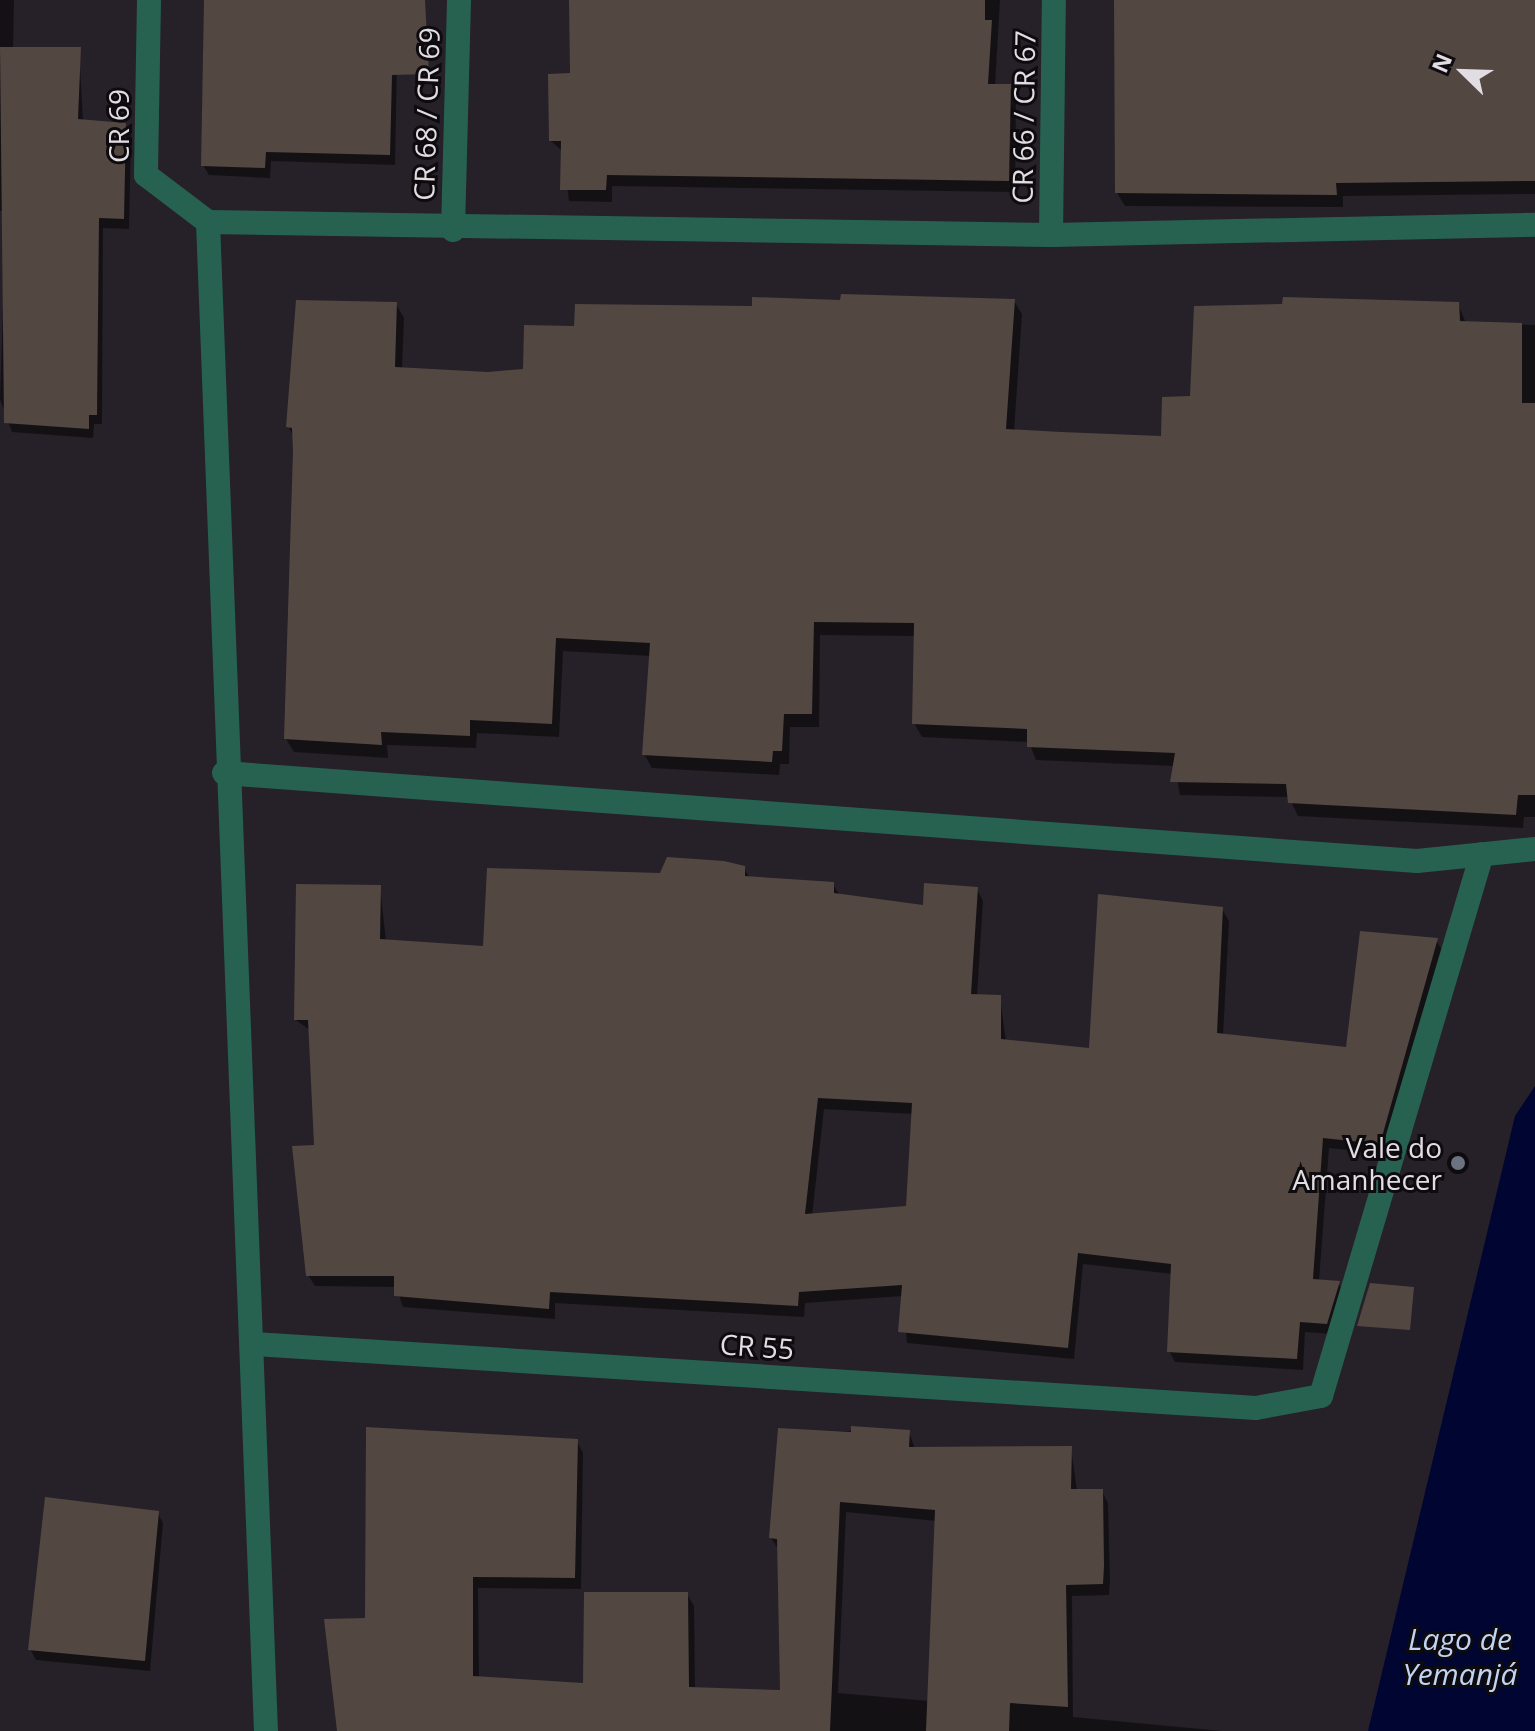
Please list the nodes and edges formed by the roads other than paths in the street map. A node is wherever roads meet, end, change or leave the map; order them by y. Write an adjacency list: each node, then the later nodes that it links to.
1 (149, 0): 4 (street, CR 69)
2 (459, 0): 6 (street, CR 68 / CR 69)
3 (1054, 0): 7 (street, CR 66 / CR 67)
4 (208, 222): 6 (street); 8 (street)
5 (1535, 225): 7 (street)
6 (453, 230): 7 (street)
7 (1051, 235)
8 (224, 773): 10 (street); 11 (street)
9 (1535, 849): 10 (street)
10 (1482, 854): 11 (street, CR 55)
11 (254, 1344): 12 (street)
12 (266, 1731)

